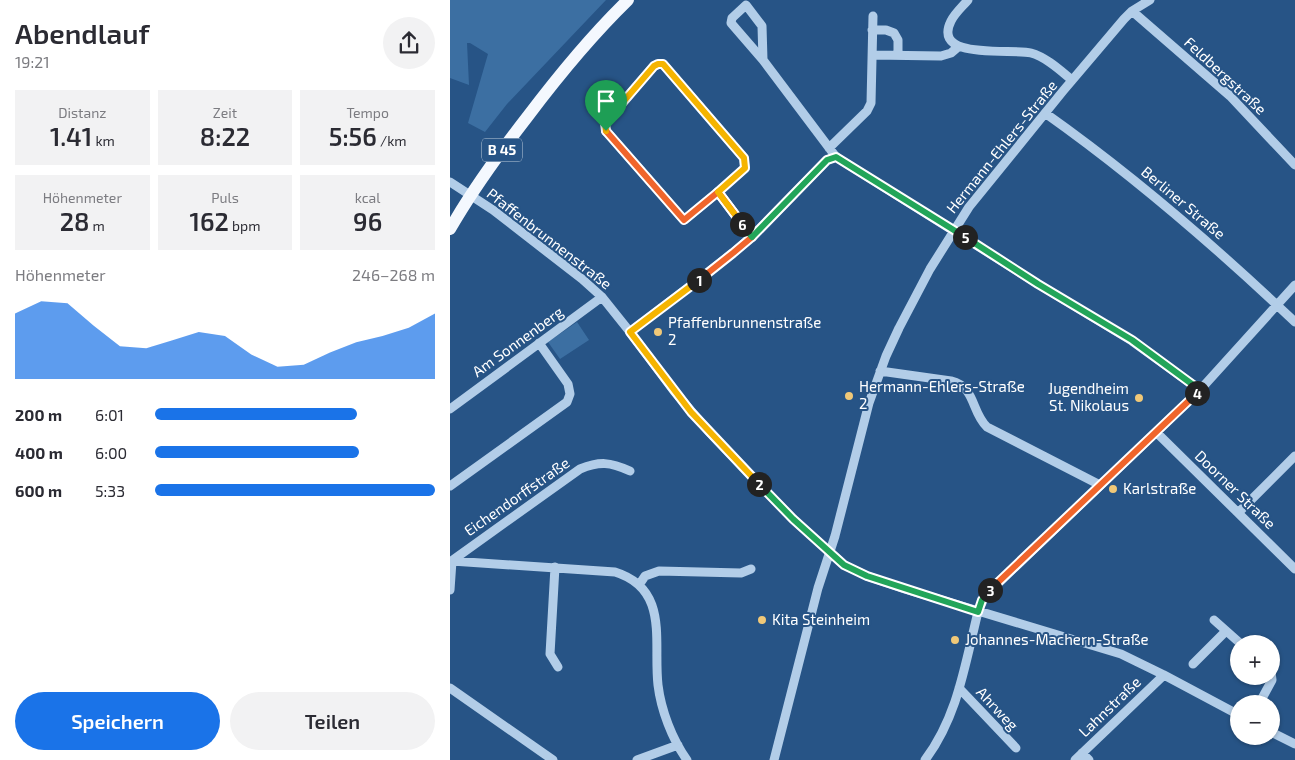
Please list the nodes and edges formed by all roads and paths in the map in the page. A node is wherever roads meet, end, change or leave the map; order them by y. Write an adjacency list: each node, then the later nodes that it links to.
1 (628, 0): 19 (main road, B 45)
2 (968, 0): 8 (street)
3 (1150, 0): 5 (street, Hermann-Ehlers-Straße)
4 (749, 2): 11 (street); 11 (street)
5 (1132, 11): 12 (street, Hermann-Ehlers-Straße); 16 (street, Feldbergstraße)
6 (873, 16): 7 (street)
7 (872, 30): 9 (street); 10 (street)
8 (958, 47): 10 (street); 12 (street)
9 (873, 55): 10 (street); 14 (street)
10 (898, 56)
11 (763, 60): 14 (street)
12 (1072, 80): 13 (street, Hermann-Ehlers-Straße)
13 (1045, 113): 21 (street, Hermann-Ehlers-Straße); 25 (street, Berliner Straße)
14 (829, 148): 15 (street)
15 (836, 157): 21 (street); 22 (street)
16 (1295, 165)
17 (450, 182): 19 (street, Pfaffenbrunnenstraße)
18 (718, 192): 18 (street); 22 (street)
19 (470, 194): 20 (main road, B 45); 24 (street, Pfaffenbrunnenstraße)
20 (450, 229)
21 (954, 230): 29 (street, Hermann-Ehlers-Straße); 30 (street)
22 (752, 237): 27 (street)
23 (1295, 285): 25 (street)
24 (602, 297): 27 (street, Pfaffenbrunnenstraße); 28 (street, Am Sonnenberg)
25 (1277, 305): 26 (street, Berliner Straße); 30 (street)
26 (1295, 322)
27 (630, 332): 38 (street, Pfaffenbrunnenstraße)
28 (539, 343): 31 (street, Am Sonnenberg); 36 (street)
29 (880, 371): 35 (street); 38 (street, Hermann-Ehlers-Straße)
30 (1200, 390): 32 (street)
31 (450, 409)
32 (1156, 432): 35 (street); 37 (street, Doorner Straße)
33 (1295, 456): 37 (street)
34 (630, 471): 39 (street, Eichendorffstraße)
35 (1100, 485): 45 (street)
36 (450, 486)
37 (1239, 512): 41 (street, Doorner Straße)
38 (830, 553): 45 (street, Pfaffenbrunnenstraße); 63 (street, Hermann-Ehlers-Straße)
39 (451, 561): 40 (street); 44 (street)
40 (554, 567): 43 (street); 50 (street)
41 (1295, 568)
42 (750, 569): 43 (street)
43 (639, 586): 57 (street)
44 (450, 590)
45 (978, 612): 51 (street, Pfaffenbrunnenstraße); 53 (street)
46 (1214, 620): 47 (street)
47 (1226, 631): 48 (street); 49 (street)
48 (1231, 635)
49 (1194, 664)
50 (558, 666)
51 (1164, 675): 54 (street, Pfaffenbrunnenstraße); 59 (street, Lahnstraße)
52 (450, 688): 60 (street)
53 (959, 688): 58 (street, Ahrweg); 64 (street)
54 (1230, 710)
55 (1280, 736): 56 (street)
56 (1295, 744)
57 (678, 745): 61 (street); 62 (street)
58 (1016, 748)
59 (1082, 753): 65 (street, Lahnstraße); 66 (street)
60 (553, 760)
61 (637, 760)
62 (687, 760)
63 (774, 760)
64 (925, 760)
65 (1075, 760)
66 (1089, 760)

